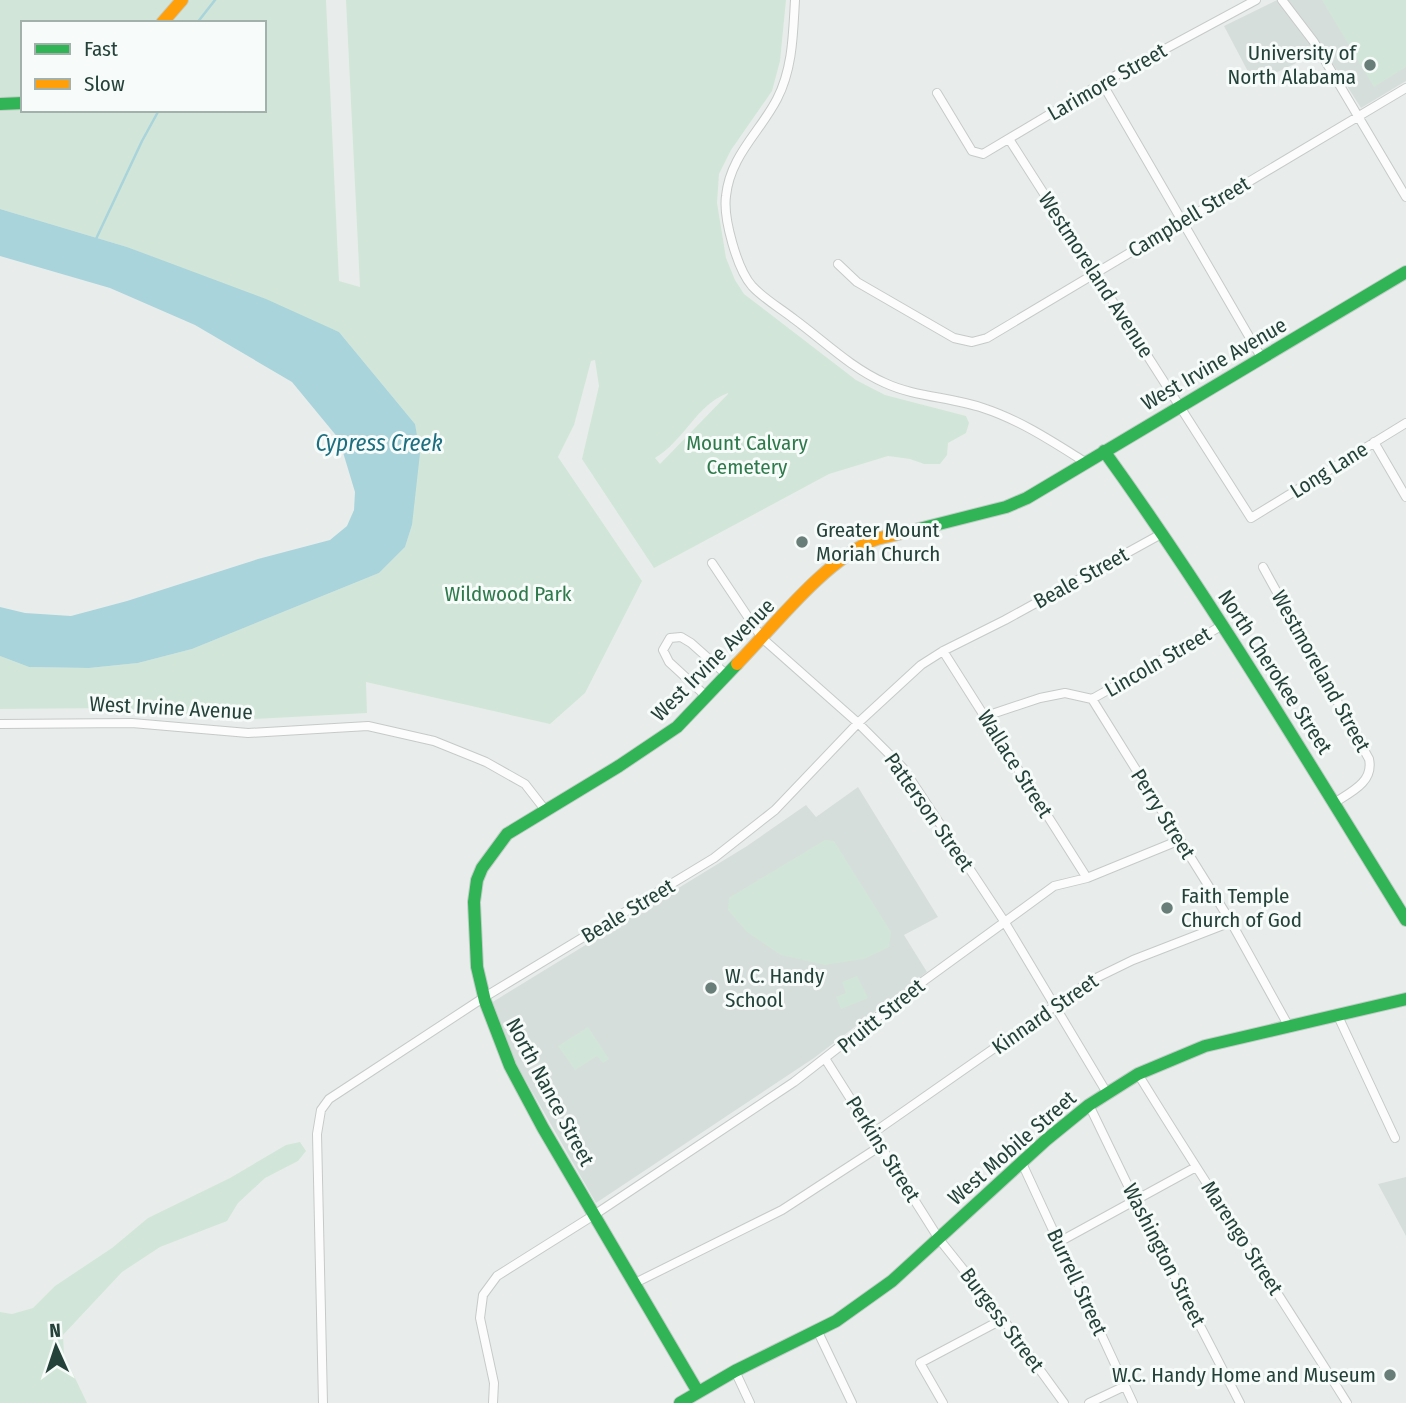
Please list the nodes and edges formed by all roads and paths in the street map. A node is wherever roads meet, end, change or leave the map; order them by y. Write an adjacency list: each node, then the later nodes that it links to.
1 (182, 0): 5 (street)
2 (794, 0): 23 (street)
3 (1256, 0): 6 (street, Larimore Street)
4 (1282, 0): 11 (street)
5 (164, 21)
6 (1102, 83): 12 (street, Larimore Street); 14 (street)
7 (1406, 88): 11 (street, Campbell Street)
8 (937, 93): 12 (street, Larimore Street)
9 (21, 103): 10 (street)
10 (0, 104)
11 (1359, 116): 13 (street); 14 (street, Campbell Street)
12 (1009, 139): 17 (street, Westmoreland Avenue)
13 (1406, 197)
14 (1182, 221): 17 (street, Campbell Street); 18 (street)
15 (838, 264): 17 (street, Campbell Street)
16 (1406, 272): 18 (street, West Irvine Avenue)
17 (1095, 273): 19 (street, Westmoreland Avenue)
18 (1261, 357): 19 (street, West Irvine Avenue)
19 (1180, 406): 22 (street, West Irvine Avenue); 25 (street, Westmoreland Avenue)
20 (1406, 423): 21 (street, Long Lane)
21 (1374, 442): 24 (street); 25 (street, Long Lane)
22 (1104, 451): 23 (street, West Irvine Avenue); 26 (street, North Cherokee Street)
23 (1086, 462): 30 (street, West Irvine Avenue)
24 (1406, 497)
25 (1251, 518)
26 (1163, 533): 29 (street, North Cherokee Street); 31 (street, Beale Street)
27 (712, 563): 30 (street, Patterson Street)
28 (1263, 567): 38 (street, Westmoreland Street)
29 (1223, 625): 34 (street, Lincoln Street); 38 (street, North Cherokee Street)
30 (762, 638): 32 (street, West Irvine Avenue); 36 (street, Patterson Street)
31 (943, 651): 35 (street, Wallace Street); 36 (street, Beale Street)
32 (727, 675): 33 (street, West Irvine Avenue); 33 (street)
33 (707, 697): 39 (street, West Irvine Avenue)
34 (1092, 699): 35 (street); 40 (street, Perry Street)
35 (986, 716): 41 (street, Wallace Street)
36 (858, 723): 43 (street, Patterson Street); 45 (street, Beale Street)
37 (0, 724): 39 (street, West Irvine Avenue)
38 (1334, 803): 42 (street, North Cherokee Street)
39 (545, 811): 45 (street, North Nance Street)
40 (1180, 840): 41 (street, Pruitt Street); 44 (street, Perry Street)
41 (1087, 878): 43 (street, Pruitt Street)
42 (1406, 920)
43 (1004, 921): 47 (street, Patterson Street); 50 (street, Pruitt Street)
44 (1231, 922): 47 (street, Kinnard Street); 49 (street, Perry Street)
45 (483, 999): 60 (street, North Nance Street); 69 (street, Beale Street)
46 (1406, 999): 48 (street, West Mobile Street)
47 (1053, 1006): 52 (street, Patterson Street); 54 (street, Kinnard Street)
48 (1337, 1014): 49 (street, West Mobile Street); 55 (street)
49 (1288, 1026): 51 (street, West Mobile Street)
50 (826, 1060): 54 (street, Perkins Street); 60 (street, Pruitt Street)
51 (1138, 1073): 52 (street, West Mobile Street); 58 (street, Marengo Street)
52 (1107, 1093): 53 (street, West Mobile Street)
53 (1089, 1105): 57 (street, West Mobile Street); 59 (street, Washington Street)
54 (873, 1133): 56 (street, Perkins Street)
55 (1395, 1138)
56 (882, 1146): 61 (street, Perkins Street); 63 (street)
57 (1021, 1161): 61 (street, West Mobile Street); 62 (street, Burrell Street)
58 (1196, 1167): 59 (street); 79 (street, Marengo Street)
59 (1135, 1200): 62 (street); 78 (street, Washington Street)
60 (594, 1215): 63 (street, North Nance Street); 70 (street, Pruitt Street)
61 (939, 1238): 64 (street, Burgess Street); 65 (street, West Mobile Street)
62 (1059, 1242): 67 (street, Burrell Street)
63 (633, 1284): 68 (street, North Nance Street)
64 (1003, 1319): 74 (street); 75 (street, Burgess Street)
65 (817, 1330): 66 (street, West Mobile Street); 73 (street)
66 (735, 1371): 68 (street, West Mobile Street); 72 (street)
67 (1125, 1385): 76 (street); 77 (street, Burrell Street)
68 (698, 1392): 71 (street, West Mobile Street)
69 (323, 1403)
70 (493, 1403)
71 (680, 1403)
72 (750, 1403)
73 (852, 1403)
74 (943, 1403)
75 (1064, 1403)
76 (1089, 1403)
77 (1133, 1403)
78 (1240, 1403)
79 (1347, 1403)

